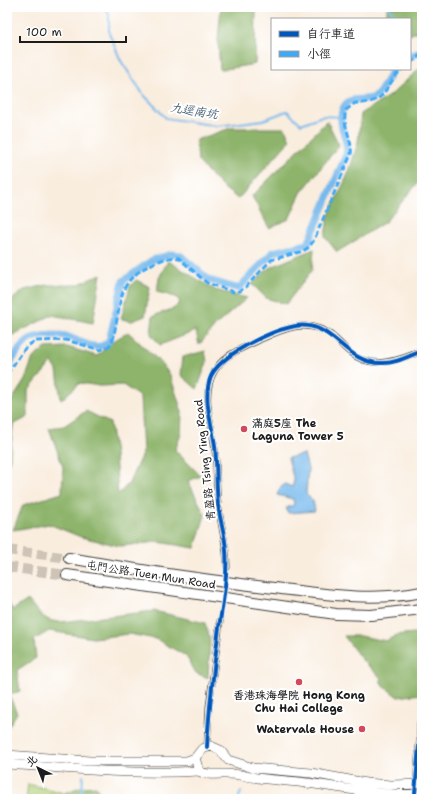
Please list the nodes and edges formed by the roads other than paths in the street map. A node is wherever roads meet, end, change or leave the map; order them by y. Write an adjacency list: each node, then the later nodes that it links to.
1 (422, 351): 3 (street, 青盈路 Tsing Ying Road)
2 (69, 558): 5 (highway, 屯門公路 Tuen Mun Road)
3 (227, 568)
4 (67, 575): 6 (highway, 屯門公路 Tuen Mun Road)
5 (422, 592)
6 (422, 609)
7 (220, 622): 10 (street)
8 (420, 723): 9 (street)
9 (421, 734): 17 (street)
10 (206, 746): 12 (main road); 13 (main road)
11 (7, 755): 13 (main road)
12 (224, 757): 16 (main road); 17 (main road)
13 (195, 758): 15 (main road)
14 (7, 764): 15 (main road)
15 (199, 771): 16 (main road)
16 (217, 773): 17 (main road)
17 (419, 789)

